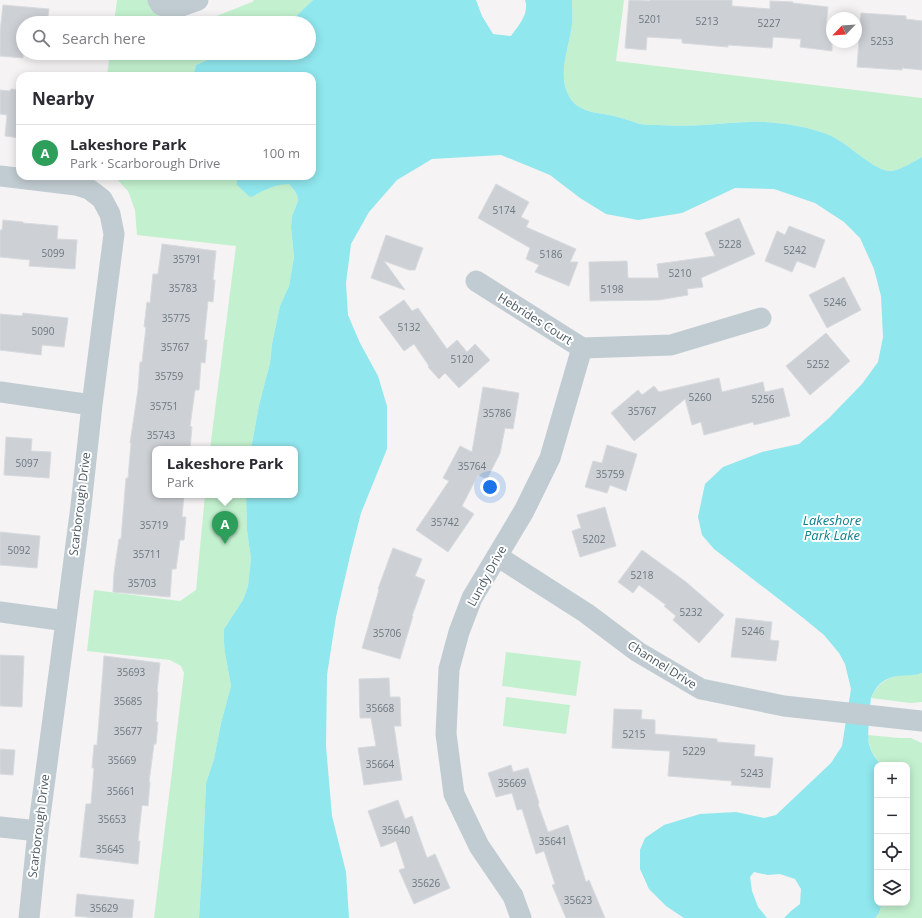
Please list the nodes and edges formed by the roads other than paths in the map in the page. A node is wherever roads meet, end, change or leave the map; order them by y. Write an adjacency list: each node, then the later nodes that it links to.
1 (158, 0): 2 (street)
2 (198, 0)
3 (0, 176): 4 (street, Scarborough Drive)
4 (16, 178)
5 (34, 180): 10 (street, Scarborough Drive)
6 (476, 281): 8 (street, Hebrides Court)
7 (761, 318): 8 (street, Hebrides Court)
8 (582, 348): 11 (street, Lundy Drive)
9 (0, 392): 10 (street)
10 (92, 405): 13 (street, Scarborough Drive)
11 (497, 556): 14 (street, Channel Drive); 18 (street, Lundy Drive)
12 (0, 612): 13 (street)
13 (66, 621): 16 (street, Scarborough Drive)
14 (922, 722)
15 (0, 827): 16 (street)
16 (38, 831): 17 (street, Scarborough Drive)
17 (29, 918)
18 (521, 918)

